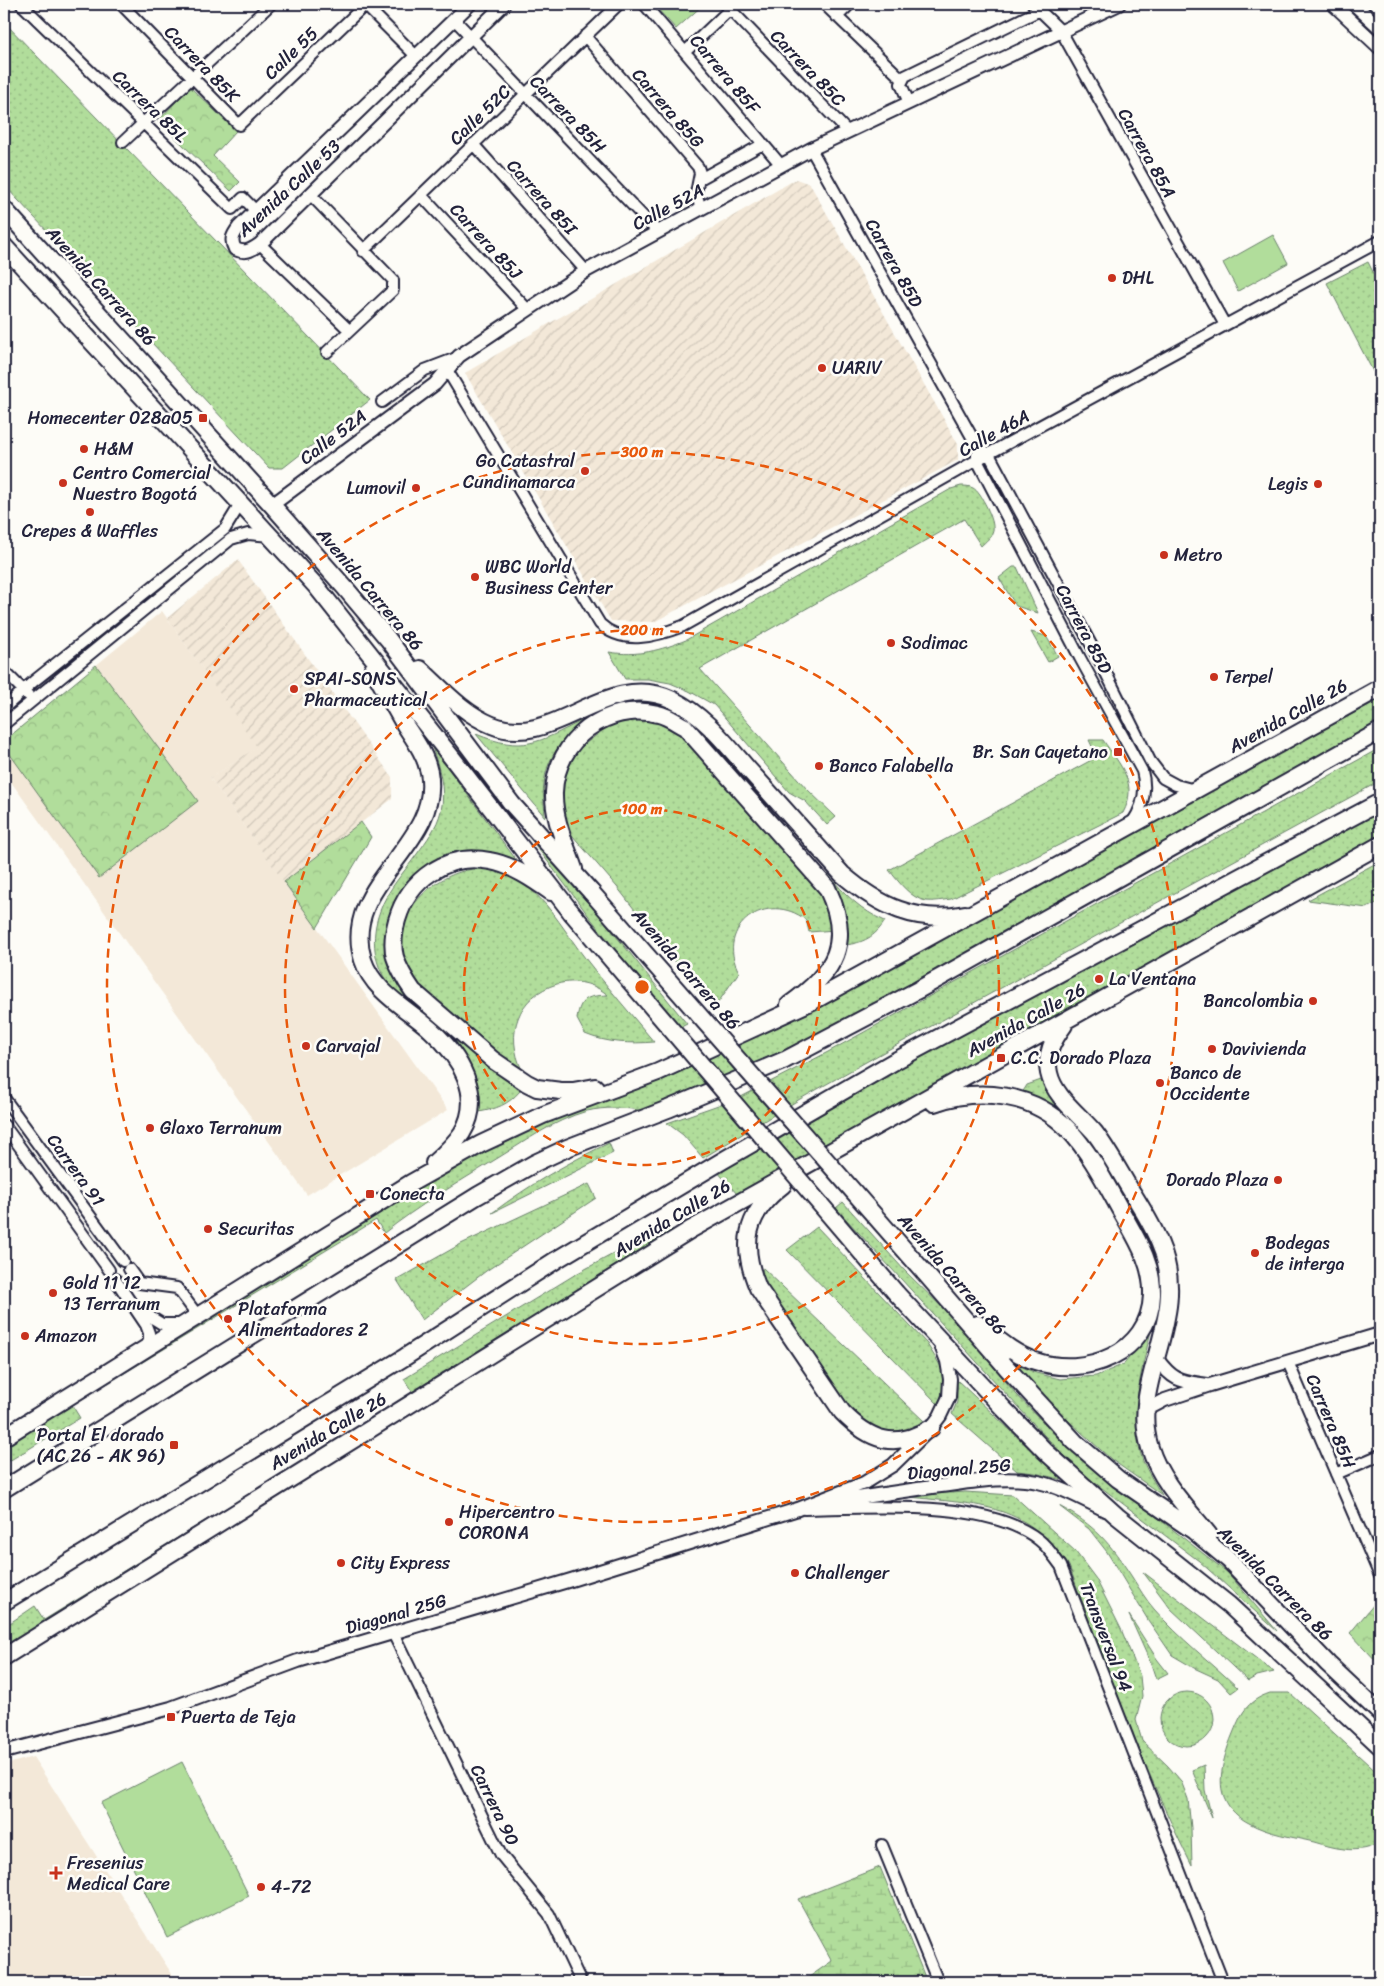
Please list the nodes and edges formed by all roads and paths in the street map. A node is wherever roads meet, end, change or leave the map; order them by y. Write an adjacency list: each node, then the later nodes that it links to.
1 (21, 4): 29 (street, Carrera 85L)
2 (121, 4): 25 (street, Carrera 85K)
3 (271, 4): 25 (street)
4 (365, 4): 24 (street); 30 (street, Calle 55)
5 (470, 4): 17 (street, Avenida Calle 53)
6 (504, 4): 20 (street, Avenida Calle 53)
7 (619, 4): 21 (street, Calle 52C)
8 (644, 4): 23 (street, Carrera 85F)
9 (824, 4): 16 (street)
10 (850, 4): 16 (street)
11 (1119, 4): 19 (street, Calle 52A)
12 (1333, 4): 22 (street)
13 (1354, 4): 18 (street)
14 (730, 6): 23 (street); 31 (street, Carrera 85C)
15 (1037, 7): 19 (street, Carrera 85A); 26 (street)
16 (837, 17): 26 (street)
17 (454, 18): 20 (street, Carrera 85H); 24 (street, Avenida Calle 53)
18 (1380, 28)
19 (1061, 31): 28 (street, Calle 52A); 50 (street, Carrera 85A)
20 (471, 36): 27 (street, Carrera 85H); 38 (street, Avenida Calle 53)
21 (585, 36): 27 (street, Calle 52C); 37 (street, Carrera 85G)
22 (1380, 48)
23 (685, 52): 34 (street, Carrera 85F)
24 (416, 56): 42 (street, Avenida Calle 53)
25 (191, 76): 29 (street); 30 (street, Carrera 85K)
26 (902, 79): 28 (street)
27 (526, 94): 33 (street, Calle 52C); 43 (street, Carrera 85H)
28 (908, 103): 31 (street, Calle 52A)
29 (143, 123): 32 (street); 42 (street, Carrera 85L)
30 (239, 125)
31 (848, 132): 35 (street, Calle 52A)
32 (123, 142)
33 (473, 144): 39 (street, Calle 52C); 48 (street, Carrera 85I)
34 (763, 144): 36 (street, Carrera 85F); 37 (street)
35 (811, 149): 36 (street, Calle 52A); 56 (street, Carrera 85D)
36 (781, 165): 41 (street, Calle 52A)
37 (700, 179): 41 (street, Carrera 85G)
38 (310, 194): 45 (street, Avenida Calle 53); 47 (street)
39 (421, 195): 47 (street, Calle 52C); 49 (street, Carrera 85J)
40 (4, 209): 60 (main road, Avenida Carrera 86)
41 (701, 209): 43 (street, Calle 52A)
42 (256, 211): 45 (street, Avenida Calle 53)
43 (658, 232): 48 (street, Calle 52A)
44 (1380, 241): 50 (street, Calle 46A)
45 (260, 244): 51 (street)
46 (4, 246): 59 (main road)
47 (364, 251): 51 (street)
48 (586, 271): 49 (street, Calle 52A)
49 (527, 309): 53 (street, Calle 52A)
50 (1224, 326): 57 (street, Calle 46A)
51 (349, 330): 52 (street)
52 (327, 352)
53 (460, 356): 54 (street, Calle 52A); 55 (street)
54 (447, 370): 58 (street, Calle 46A); 60 (street, Calle 52A)
55 (382, 402)
56 (977, 446): 57 (street, Carrera 85D); 58 (street, Carrera 85D)
57 (989, 454): 58 (street, Calle 46A); 71 (street, Carrera 85D)
58 (977, 460): 73 (street, Carrera 85D)
59 (241, 503): 61 (main road); 66 (street)
60 (272, 505): 63 (main road, Avenida Carrera 86)
61 (271, 536): 62 (main road); 67 (street)
62 (345, 620): 76 (main road); 85 (main road)
63 (388, 639): 75 (main road, Avenida Carrera 86); 77 (main road)
64 (4, 671): 66 (street)
65 (1380, 688): 71 (main road, Avenida Calle 26)
66 (24, 691): 67 (street); 68 (street)
67 (32, 700): 69 (street)
68 (4, 708)
69 (4, 724)
70 (1380, 731): 102 (main road)
71 (1195, 790): 73 (main road, Avenida Calle 26)
72 (1380, 802): 108 (main road, Avenida Calle 26)
73 (1128, 828): 77 (main road, Avenida Calle 26)
74 (1380, 846): 78 (main road, Avenida Calle 26)
75 (576, 874): 79 (main road); 88 (main road, Avenida Carrera 86, bridge)
76 (566, 905): 80 (main road); 92 (main road, bridge)
77 (978, 912): 79 (main road, Avenida Calle 26)
78 (1068, 1020): 82 (main road, Avenida Calle 26); 94 (main road)
79 (754, 1030): 80 (main road, Avenida Calle 26)
80 (658, 1072): 85 (main road, Avenida Calle 26)
81 (4, 1098): 86 (street, Carrera 91)
82 (898, 1115): 84 (main road, Avenida Calle 26); 88 (main road)
83 (4, 1124): 87 (street, Carrera 91)
84 (808, 1164): 98 (main road); 110 (main road, Avenida Calle 26)
85 (411, 1183): 90 (main road, Avenida Calle 26)
86 (139, 1283): 87 (street); 90 (street)
87 (125, 1292): 89 (street, Carrera 91)
88 (950, 1302): 106 (main road, Avenida Carrera 86)
89 (136, 1308): 90 (street, Carrera 91); 93 (street, Carrera 91)
90 (192, 1319): 93 (main road, Avenida Calle 26)
91 (1380, 1334): 95 (street)
92 (939, 1341): 98 (street, Diagonal 25G); 104 (main road)
93 (149, 1345): 99 (main road, Avenida Calle 26)
94 (1157, 1359): 96 (street); 97 (main road)
95 (1288, 1362): 96 (street); 101 (street, Carrera 85H)
96 (1210, 1385): 97 (street)
97 (1146, 1410): 106 (main road)
98 (931, 1428): 103 (street, Diagonal 25G)
99 (4, 1437)
100 (1380, 1454): 101 (street)
101 (1336, 1474): 105 (street, Carrera 85H)
102 (4, 1489)
103 (798, 1509): 104 (street, Diagonal 25G); 109 (street, Diagonal 25G); 117 (street, Transversal 94)
104 (1117, 1516): 112 (main road)
105 (1377, 1558): 107 (street, Carrera 85H)
106 (1229, 1560): 111 (main road, Avenida Carrera 86)
107 (1380, 1576)
108 (4, 1602)
109 (393, 1633): 113 (street, Diagonal 25G); 115 (street, Carrera 90)
110 (4, 1657)
111 (1380, 1713)
112 (1380, 1746)
113 (4, 1752)
114 (882, 1845): 116 (street)
115 (581, 1982)
116 (938, 1982)
117 (1223, 1982)

